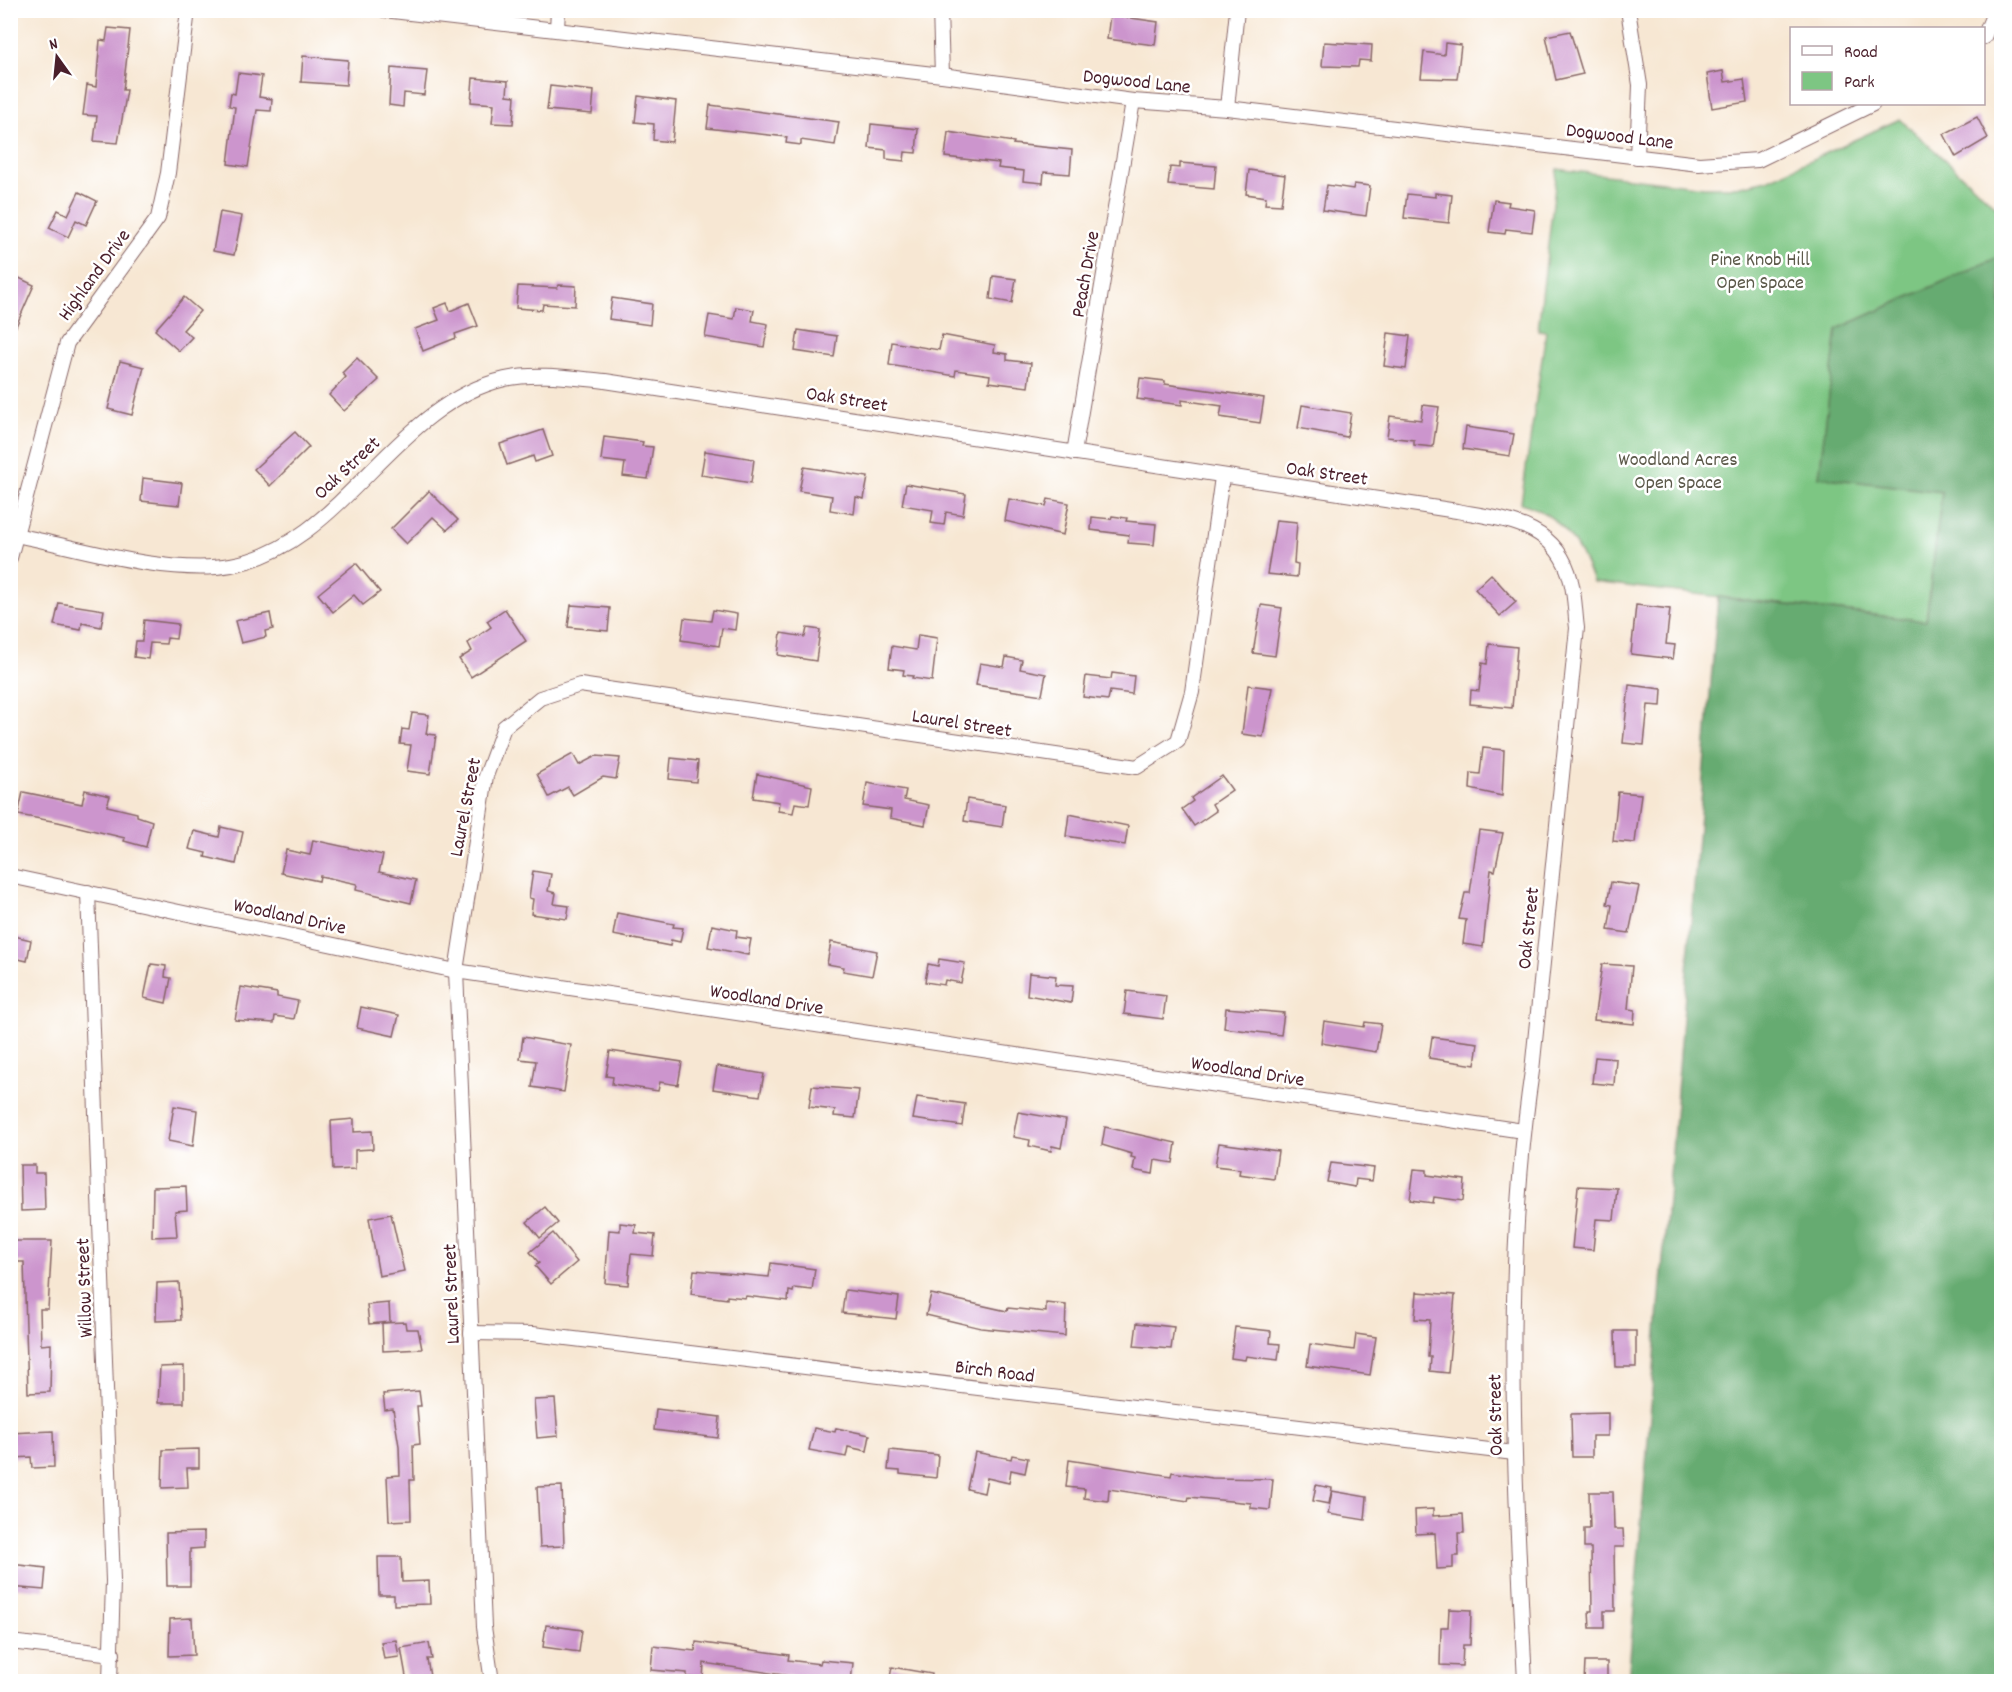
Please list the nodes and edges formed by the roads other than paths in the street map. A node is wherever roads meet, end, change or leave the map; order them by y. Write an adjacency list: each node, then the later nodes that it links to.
1 (188, 10): 17 (street, Highland Drive)
2 (384, 10): 8 (street, Dogwood Lane)
3 (558, 10): 8 (street)
4 (940, 10): 10 (street)
5 (1237, 10): 13 (street)
6 (1628, 10): 14 (street)
7 (1995, 10): 9 (street)
8 (557, 29): 10 (street, Dogwood Lane)
9 (1985, 32)
10 (942, 75): 11 (street, Dogwood Lane)
11 (1133, 101): 13 (street, Dogwood Lane); 15 (street, Peach Drive)
12 (1871, 105): 14 (street, Dogwood Lane)
13 (1227, 108): 14 (street, Dogwood Lane)
14 (1637, 157)
15 (1074, 453): 16 (street, Oak Street); 17 (street, Oak Street)
16 (1222, 477): 21 (street, Laurel Street); 22 (street, Oak Street)
17 (16, 535): 18 (street, Highland Drive)
18 (10, 558)
19 (10, 876): 20 (street, Woodland Drive)
20 (88, 892): 21 (street, Woodland Drive); 26 (street, Willow Street)
21 (456, 970): 22 (street, Woodland Drive); 23 (street, Laurel Street)
22 (1523, 1131): 24 (street, Oak Street)
23 (471, 1333): 24 (street, Birch Road); 28 (street, Laurel Street)
24 (1514, 1453): 29 (street, Oak Street)
25 (10, 1642): 26 (street)
26 (113, 1654): 27 (street, Willow Street)
27 (110, 1682)
28 (492, 1682)
29 (1525, 1682)

